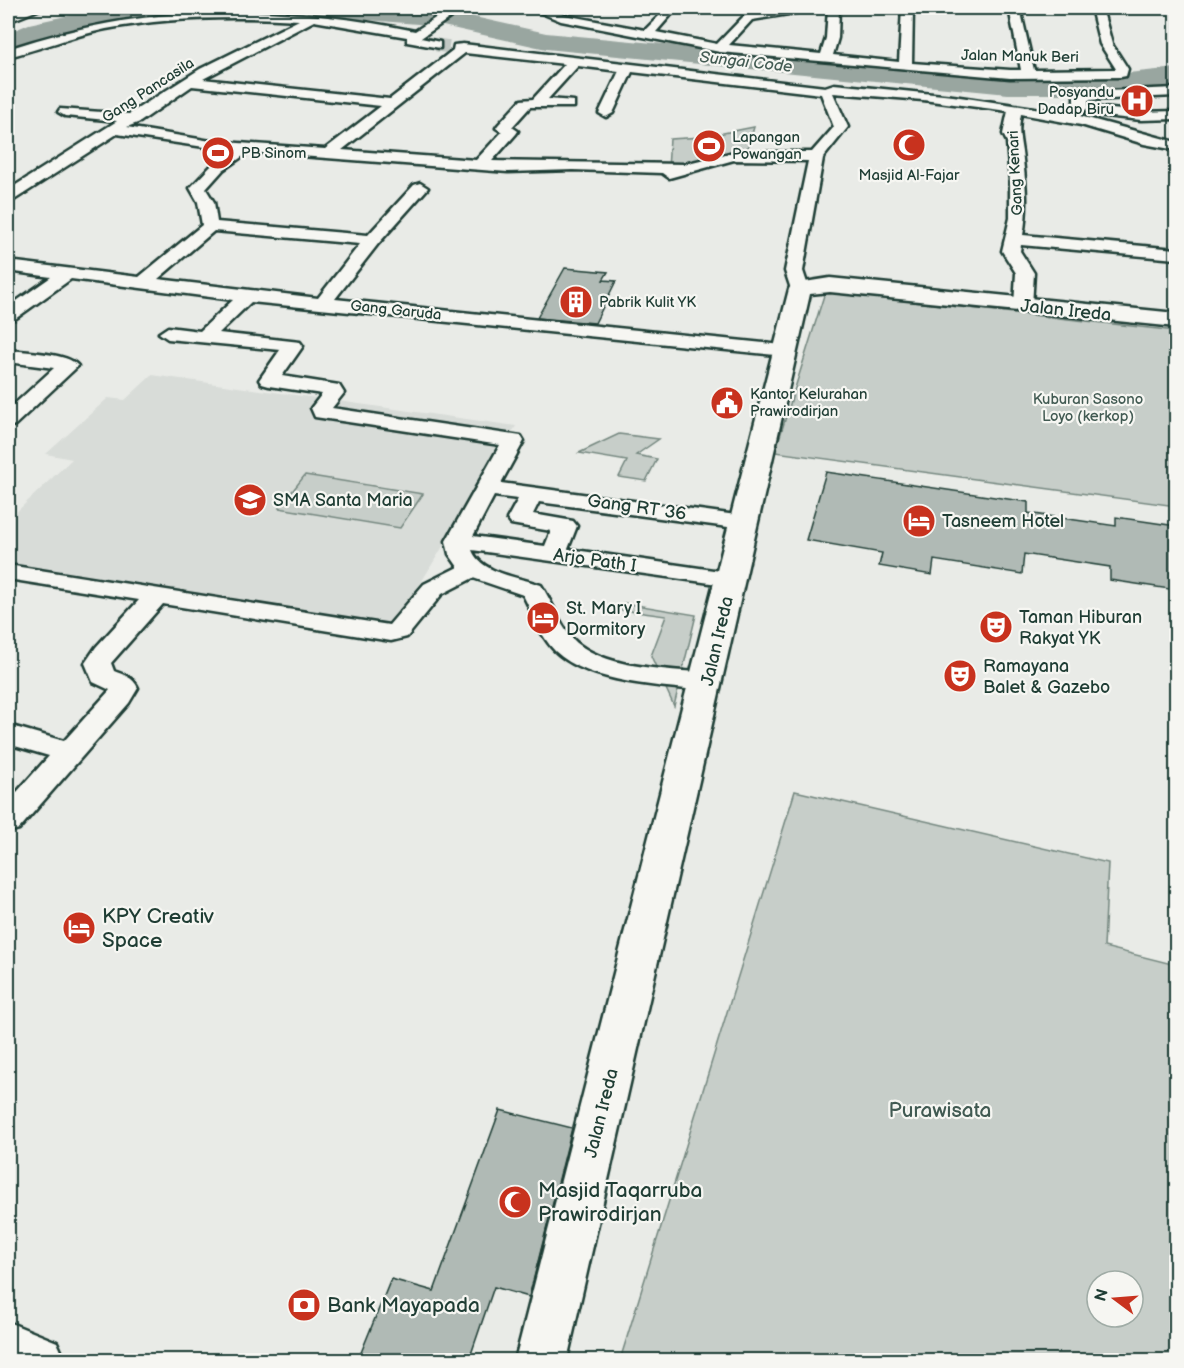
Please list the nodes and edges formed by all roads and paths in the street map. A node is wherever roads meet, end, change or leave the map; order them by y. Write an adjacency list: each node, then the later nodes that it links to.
1 (37, 8): 11 (street)
2 (458, 8): 15 (street)
3 (536, 8): 16 (street, Jalan Manuk Beri)
4 (805, 8): 9 (street); 10 (street)
5 (908, 8): 23 (street)
6 (1015, 8): 14 (street)
7 (1097, 8): 26 (street, Jalan Manuk Beri)
8 (672, 9): 16 (street)
9 (835, 9): 21 (street)
10 (748, 11): 18 (street)
11 (8, 19)
12 (310, 19): 15 (street); 20 (street); 27 (street, Gang Pancasila)
13 (1002, 24): 14 (street)
14 (1018, 25): 19 (street)
15 (418, 34): 17 (street)
16 (647, 35): 18 (street, Jalan Manuk Beri)
17 (436, 45)
18 (720, 48): 21 (street, Jalan Manuk Beri)
19 (1022, 49): 25 (street); 26 (street)
20 (8, 53)
21 (826, 59): 23 (street, Jalan Manuk Beri)
22 (575, 61): 24 (street); 30 (street); 31 (street)
23 (905, 66): 25 (street, Jalan Manuk Beri)
24 (627, 68): 28 (street); 36 (street)
25 (1010, 74): 26 (street, Jalan Manuk Beri)
26 (1028, 74)
27 (191, 82): 31 (street); 39 (street, Gang Pancasila)
28 (826, 91): 33 (street); 44 (street)
29 (1176, 92): 38 (street)
30 (538, 102): 32 (street); 45 (street)
31 (393, 103): 43 (street)
32 (569, 104)
33 (1015, 109): 38 (street); 49 (street, Gang Kenari)
34 (1092, 111): 37 (street)
35 (65, 112): 39 (street)
36 (606, 113)
37 (1176, 115)
38 (1071, 118): 41 (street)
39 (135, 119): 40 (street, Gang Pancasila)
40 (117, 130): 42 (street); 47 (street, Gang Pancasila)
41 (1176, 146)
42 (245, 148): 43 (street); 48 (street)
43 (327, 155): 45 (street)
44 (816, 157): 45 (street); 55 (street)
45 (480, 165)
46 (420, 188): 50 (street)
47 (8, 197)
48 (210, 226): 50 (street); 54 (street)
49 (1012, 239): 51 (street); 58 (street, Gang Kenari)
50 (372, 240): 57 (street)
51 (1176, 254)
52 (8, 266): 53 (street, Gang Garuda)
53 (68, 273): 54 (street, Gang Garuda); 59 (street)
54 (142, 284): 56 (street, Gang Garuda)
55 (800, 289): 58 (street, Jalan Ireda); 63 (street, Jalan Ireda)
56 (247, 296): 57 (street, Gang Garuda); 62 (street)
57 (324, 302): 63 (street, Gang Garuda)
58 (1023, 306): 60 (street, Jalan Ireda)
59 (8, 315)
60 (1176, 320)
61 (168, 333): 62 (street)
62 (204, 337): 66 (street)
63 (785, 350): 68 (street, Jalan Ireda)
64 (8, 356): 65 (street)
65 (8, 421)
66 (488, 488): 67 (street, Gang RT 36); 69 (street)
67 (532, 493): 68 (street, Gang RT 36); 70 (street, Gang RT 36)
68 (743, 522): 73 (street, Jalan Ireda)
69 (458, 541): 70 (street, Arjo Path I); 71 (street)
70 (554, 554): 73 (street, Arjo Path I)
71 (473, 569): 74 (street); 75 (street)
72 (8, 572): 74 (street)
73 (732, 579): 75 (street, Jalan Ireda)
74 (158, 595): 77 (street)
75 (707, 682): 81 (street, Jalan Ireda)
76 (8, 734): 77 (street)
77 (69, 752): 78 (street)
78 (8, 821)
79 (8, 1348): 80 (street)
80 (39, 1360)
81 (541, 1360)

